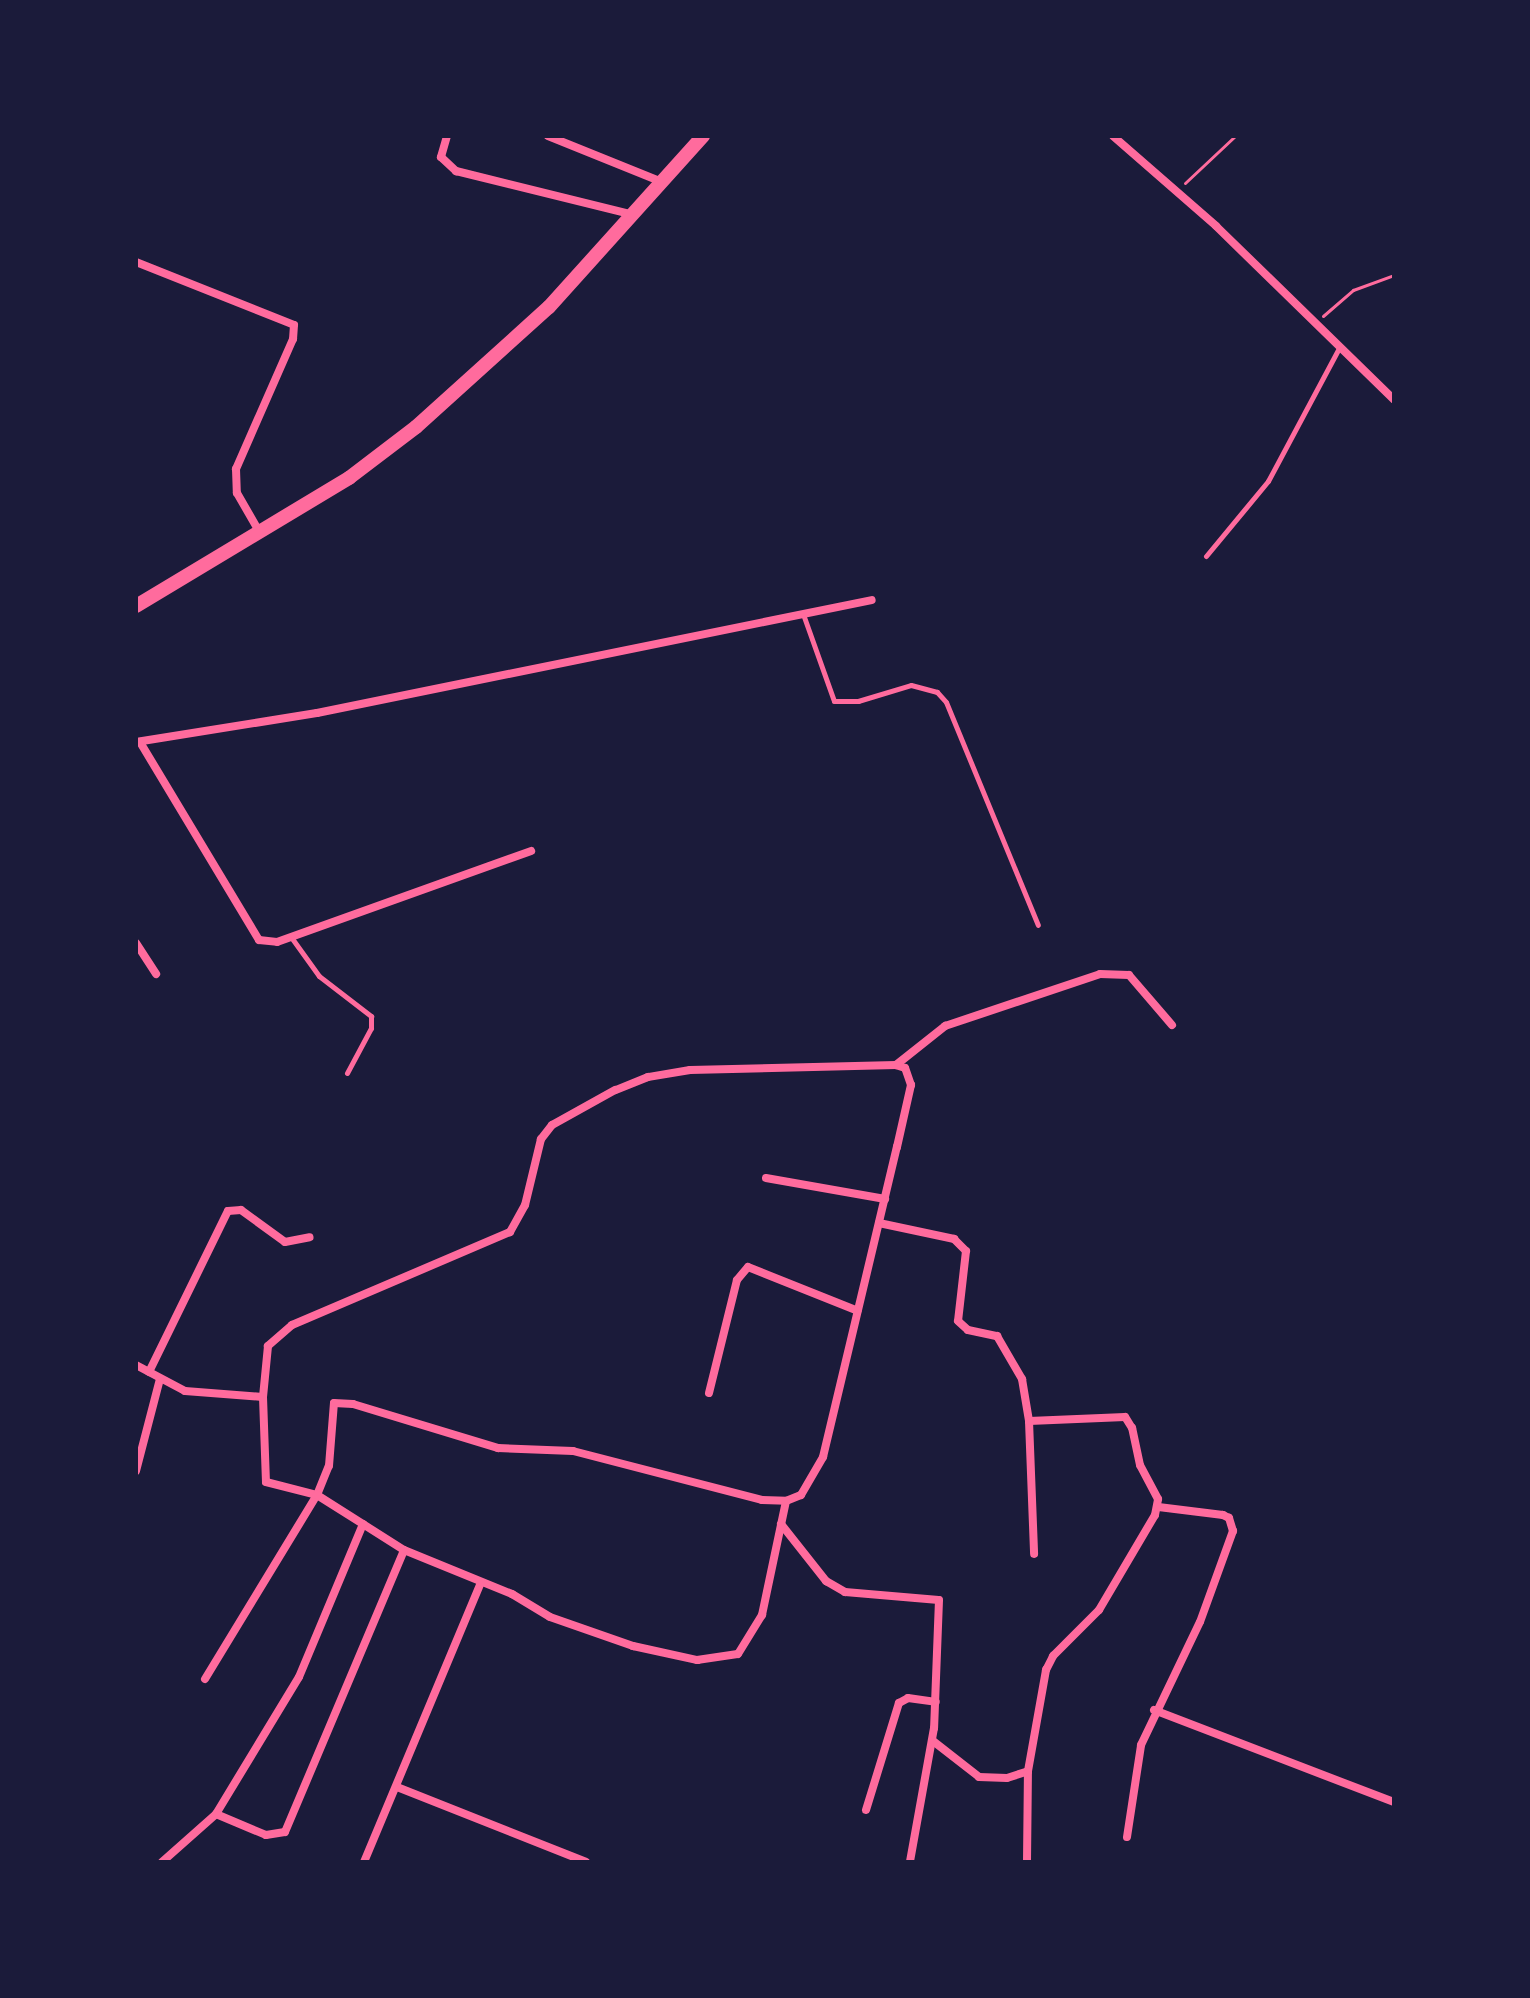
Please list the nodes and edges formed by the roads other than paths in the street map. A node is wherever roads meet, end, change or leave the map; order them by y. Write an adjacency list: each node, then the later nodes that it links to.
1 (447, 136): 6 (street)
2 (548, 136): 5 (street)
3 (703, 136): 5 (main road)
4 (1113, 136): 8 (street)
5 (664, 183): 6 (main road)
6 (636, 215): 10 (main road)
7 (136, 262): 10 (street)
8 (1339, 348): 9 (street); 11 (lane)
9 (1394, 400)
10 (260, 533): 13 (main road)
11 (1206, 556)
12 (872, 600): 14 (street)
13 (136, 606)
14 (803, 614): 15 (street); 17 (lane)
15 (138, 742): 18 (street)
16 (531, 851): 18 (street)
17 (1038, 925)
18 (291, 937): 23 (lane)
19 (136, 944): 20 (street)
20 (156, 974)
21 (1172, 1025): 22 (street)
22 (896, 1065): 25 (street); 33 (street)
23 (347, 1073)
24 (766, 1178): 25 (street)
25 (885, 1199): 26 (street)
26 (879, 1223): 28 (street); 34 (street)
27 (310, 1237): 30 (street)
28 (858, 1311): 32 (street); 37 (street)
29 (136, 1365): 30 (street)
30 (149, 1372): 31 (street)
31 (160, 1379): 33 (street); 35 (street)
32 (709, 1393)
33 (263, 1397): 36 (street)
34 (1029, 1421): 38 (street); 42 (street)
35 (136, 1471)
36 (317, 1495): 37 (street); 39 (street); 44 (street)
37 (786, 1501): 40 (street)
38 (1158, 1507): 46 (street); 48 (street)
39 (363, 1524): 41 (street); 52 (street)
40 (781, 1524): 43 (street); 45 (street)
41 (404, 1550): 43 (street); 52 (street)
42 (1034, 1554)
43 (481, 1582): 49 (street)
44 (205, 1679)
45 (936, 1702): 47 (street); 51 (street)
46 (1154, 1710): 50 (street); 53 (street)
47 (933, 1741): 48 (street); 57 (street)
48 (1028, 1771): 58 (street)
49 (397, 1787): 55 (street); 56 (street)
50 (1394, 1802)
51 (866, 1810)
52 (216, 1814): 54 (street)
53 (1127, 1837)
54 (162, 1862)
55 (364, 1862)
56 (586, 1862)
57 (910, 1862)
58 (1027, 1862)

